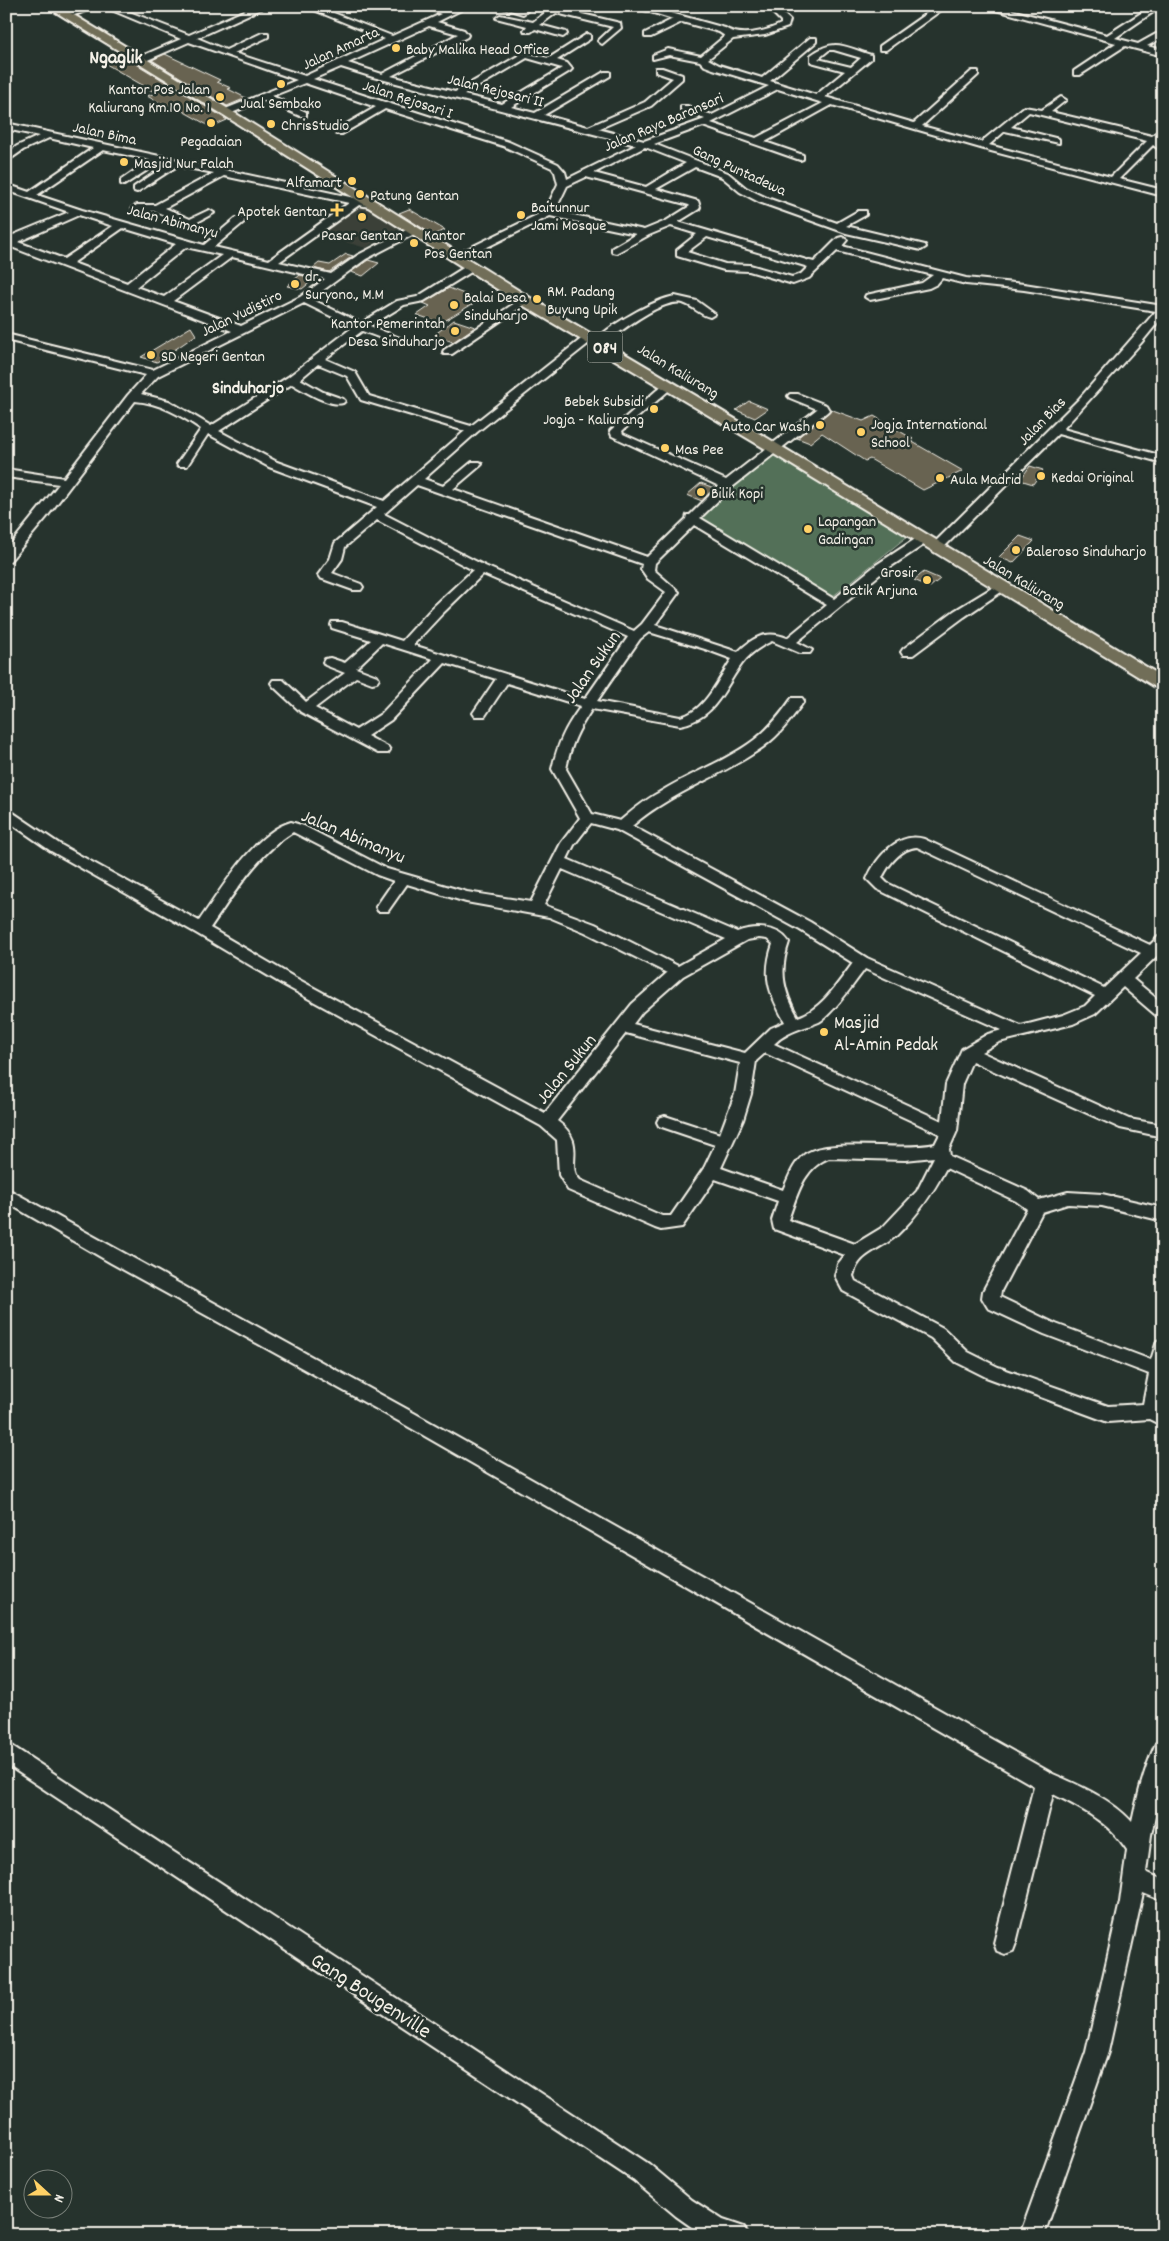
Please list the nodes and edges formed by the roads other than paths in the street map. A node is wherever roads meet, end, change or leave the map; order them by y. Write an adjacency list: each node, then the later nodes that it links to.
1 (51, 6): 19 (main road, Jalan Kaliurang / 084)
2 (95, 6): 19 (street)
3 (106, 6): 17 (street, Jalan Rejosari I)
4 (264, 6): 32 (street)
5 (308, 6): 30 (street)
6 (426, 6): 18 (street)
7 (465, 6): 18 (street, Jalan Amarta)
8 (501, 6): 15 (street)
9 (635, 6): 21 (street)
10 (943, 6): 37 (street)
11 (985, 6): 31 (street)
12 (1158, 6): 31 (street)
13 (557, 8): 23 (street); 34 (street)
14 (135, 10): 17 (street)
15 (523, 11)
16 (777, 13): 27 (street)
17 (126, 14): 32 (street, Jalan Rejosari I)
18 (448, 14): 22 (street, Jalan Amarta)
19 (66, 16): 42 (main road, Jalan Kaliurang / 084)
20 (500, 18): 23 (street)
21 (681, 19): 26 (street); 27 (street)
22 (430, 23): 30 (street, Jalan Amarta); 50 (street)
23 (531, 27): 24 (street)
24 (563, 34)
25 (266, 35): 38 (street)
26 (648, 35)
27 (731, 36): 41 (street)
28 (1159, 36): 36 (street)
29 (587, 37): 43 (street)
30 (392, 39): 44 (street, Jalan Amarta)
31 (1107, 39): 35 (street)
32 (188, 40): 38 (street, Jalan Rejosari I); 42 (street)
33 (814, 40): 52 (street)
34 (602, 41)
35 (1123, 43): 36 (street); 48 (street)
36 (1138, 47): 39 (street)
37 (883, 48)
38 (226, 53): 51 (street, Jalan Rejosari I)
39 (1163, 53)
40 (656, 57): 41 (street)
41 (703, 59): 52 (street)
42 (140, 60): 62 (main road, Jalan Kaliurang / 084)
43 (550, 61): 54 (street); 60 (street)
44 (339, 63): 50 (street, Jalan Rejosari II); 51 (street, Jalan Amarta)
45 (659, 70): 70 (street)
46 (853, 70): 46 (street); 56 (street)
47 (975, 73): 68 (street)
48 (1077, 73)
49 (607, 74): 65 (street)
50 (384, 76): 54 (street, Jalan Rejosari II)
51 (304, 80): 55 (street, Jalan Amarta); 59 (street, Jalan Rejosari I)
52 (763, 82): 53 (street)
53 (776, 86): 56 (street); 66 (street, Jalan Raya Baransari)
54 (457, 95): 60 (street, Jalan Rejosari II)
55 (264, 96): 62 (street, Jalan Amarta); 64 (street)
56 (818, 98): 58 (street)
57 (1061, 100): 63 (street)
58 (831, 102): 68 (street); 76 (street)
59 (384, 106): 72 (street); 90 (street, Jalan Rejosari I)
60 (504, 107): 65 (street, Jalan Rejosari II)
61 (684, 108): 66 (street)
62 (226, 112): 96 (main road, Jalan Kaliurang / 084)
63 (1045, 112): 69 (street); 74 (street)
64 (303, 114)
65 (538, 115): 70 (street, Jalan Rejosari II)
66 (707, 121): 76 (street); 77 (street, Jalan Raya Baransari)
67 (6, 126): 73 (street, Jalan Bima)
68 (915, 128): 78 (street)
69 (1003, 128): 75 (street); 78 (street)
70 (591, 129): 77 (street, Jalan Rejosari II)
71 (1163, 130): 74 (street)
72 (339, 132)
73 (48, 135): 79 (street, Jalan Bima); 82 (street)
74 (1152, 140): 80 (street); 88 (street)
75 (1056, 141)
76 (757, 142): 81 (street)
77 (645, 144): 85 (street, Gang Puntadewa); 87 (street, Jalan Raya Baransari)
78 (983, 145): 88 (street)
79 (100, 147): 83 (street, Jalan Bima); 95 (street)
80 (1163, 149)
81 (800, 157)
82 (6, 159)
83 (158, 159): 84 (street, Jalan Bima); 89 (street)
84 (175, 163): 86 (street, Jalan Bima); 92 (street)
85 (694, 163): 93 (street); 106 (street, Gang Puntadewa)
86 (222, 172): 96 (street, Jalan Bima); 98 (street)
87 (584, 173): 90 (street, Jalan Raya Baransari); 93 (street)
88 (1112, 181): 94 (street)
89 (124, 182)
90 (563, 184): 101 (street)
91 (6, 186): 95 (street, Jalan Abimanyu)
92 (137, 189)
93 (646, 191): 104 (street)
94 (1163, 194)
95 (30, 195): 99 (street, Jalan Abimanyu)
96 (352, 198): 107 (main road, Jalan Kaliurang / 084); 122 (street)
97 (137, 208): 98 (street)
98 (157, 208): 100 (street)
99 (78, 212): 105 (street, Jalan Abimanyu); 111 (street)
100 (210, 213)
101 (549, 213): 109 (street); 121 (street)
102 (862, 213): 106 (street)
103 (240, 220): 116 (street)
104 (670, 223): 109 (street); 110 (street)
105 (121, 224): 112 (street, Jalan Abimanyu); 123 (street)
106 (838, 227): 108 (street, Gang Puntadewa)
107 (414, 230): 121 (main road, Jalan Kaliurang / 084); 128 (street, Jalan Yudistiro)
108 (850, 231): 114 (street); 115 (street, Gang Puntadewa)
109 (645, 233): 118 (street)
110 (704, 234): 117 (street); 126 (street)
111 (8, 241): 123 (street)
112 (184, 243): 116 (street, Jalan Abimanyu); 129 (street)
113 (781, 244): 119 (street)
114 (835, 247): 124 (street); 127 (street)
115 (921, 247)
116 (206, 248): 120 (street, Jalan Abimanyu)
117 (757, 248): 119 (street); 126 (street)
118 (616, 250)
119 (770, 252): 124 (street)
120 (232, 253): 122 (street, Jalan Abimanyu); 133 (street)
121 (457, 258): 125 (main road, Jalan Kaliurang / 084)
122 (271, 263): 128 (street, Jalan Abimanyu)
123 (64, 264): 129 (street)
124 (817, 265): 126 (street)
125 (472, 267): 132 (main road, Jalan Kaliurang / 084); 136 (street)
126 (736, 267)
127 (940, 274): 130 (street); 134 (street)
128 (332, 278): 131 (street, Jalan Yudistiro)
129 (128, 288): 133 (street)
130 (870, 297)
131 (304, 299): 136 (street); 137 (street, Jalan Yudistiro)
132 (524, 300): 139 (main road, Jalan Kaliurang / 084); 141 (street)
133 (164, 302): 137 (street)
134 (1163, 309): 151 (street, Jalan Bias)
135 (710, 314): 139 (street)
136 (362, 327): 140 (street); 142 (street)
137 (241, 330): 143 (street, Jalan Yudistiro)
138 (6, 337): 143 (street)
139 (594, 341): 145 (main road, Jalan Kaliurang / 084); 150 (street)
140 (402, 342)
141 (448, 352)
142 (317, 360): 144 (street); 150 (street)
143 (154, 374): 147 (street, Jalan Yudistiro)
144 (292, 380): 148 (street); 149 (street)
145 (670, 385): 152 (main road, Jalan Kaliurang / 084); 159 (street)
146 (794, 396): 152 (street)
147 (132, 397): 149 (street); 158 (street, Jalan Yudistiro)
148 (339, 401)
149 (209, 429): 154 (street); 161 (street)
150 (473, 430): 157 (street)
151 (1056, 430): 153 (street); 164 (street, Jalan Bias)
152 (775, 449): 159 (street); 163 (main road, Jalan Kaliurang / 084)
153 (1163, 460)
154 (183, 464)
155 (476, 464): 160 (street)
156 (6, 472): 158 (street)
157 (415, 480): 160 (street); 161 (street)
158 (67, 482): 165 (street, Jalan Yudistiro)
159 (727, 485): 162 (street)
160 (446, 489): 166 (street)
161 (380, 510): 167 (street); 168 (street)
162 (691, 518): 166 (street); 170 (street)
163 (924, 540): 164 (main road, Jalan Kaliurang / 084); 170 (street)
164 (937, 548): 169 (main road, Jalan Kaliurang / 084)
165 (6, 558)
166 (649, 562): 172 (street, Jalan Sukun)
167 (481, 569): 173 (street); 176 (street)
168 (357, 587)
169 (1000, 587): 178 (street); 186 (main road, Jalan Kaliurang / 084)
170 (834, 604): 175 (street)
171 (337, 625): 174 (street)
172 (647, 627): 173 (street, Jalan Sukun); 179 (street)
173 (635, 636): 188 (street, Jalan Sukun)
174 (380, 638): 176 (street); 182 (street)
175 (788, 643): 177 (street); 179 (street)
176 (406, 646): 180 (street)
177 (805, 650)
178 (908, 652)
179 (740, 658): 188 (street)
180 (441, 659): 183 (street); 191 (street)
181 (330, 662): 182 (street)
182 (351, 671): 184 (street); 189 (street)
183 (503, 678): 188 (street); 190 (street)
184 (372, 679)
185 (278, 683): 189 (street)
186 (1163, 684)
187 (797, 701): 195 (street)
188 (589, 704): 194 (street, Jalan Sukun)
189 (306, 709): 191 (street)
190 (480, 713)
191 (357, 736): 192 (street)
192 (383, 750)
193 (6, 813): 200 (street)
194 (587, 818): 195 (street); 196 (street)
195 (622, 827): 203 (street)
196 (560, 862): 199 (street); 201 (street)
197 (402, 878): 198 (street); 199 (street, Jalan Abimanyu); 200 (street, Jalan Abimanyu)
198 (383, 907)
199 (536, 908): 204 (street)
200 (201, 929): 214 (street)
201 (738, 938): 204 (street, Jalan Sukun); 208 (street)
202 (1157, 946): 205 (street); 206 (street)
203 (862, 962): 208 (street); 210 (street)
204 (678, 972): 209 (street, Jalan Sukun)
205 (1122, 978): 206 (street); 207 (street)
206 (1105, 995): 210 (street)
207 (1163, 1013)
208 (794, 1024): 211 (street)
209 (624, 1027): 213 (street); 214 (street, Jalan Sukun)
210 (1018, 1031): 212 (street)
211 (762, 1045): 213 (street); 217 (street)
212 (968, 1053): 216 (street); 217 (street)
213 (748, 1059): 218 (street)
214 (547, 1122): 220 (street)
215 (665, 1122): 218 (street)
216 (1161, 1127)
217 (948, 1131): 219 (street)
218 (725, 1142): 220 (street)
219 (941, 1154): 222 (street); 223 (street); 225 (street)
220 (712, 1171): 222 (street)
221 (6, 1194): 231 (street)
222 (788, 1198): 225 (street)
223 (1036, 1207): 224 (street); 227 (street)
224 (1163, 1215)
225 (857, 1252): 228 (street)
226 (1163, 1346): 227 (street)
227 (1158, 1370): 228 (street)
228 (1157, 1415)
229 (1163, 1750): 232 (street)
230 (6, 1752): 236 (street, Gang Bougenville)
231 (1046, 1780): 232 (street); 235 (street)
232 (1139, 1849): 233 (street)
233 (1134, 1878): 234 (street); 237 (street)
234 (1163, 1891)
235 (1004, 1944)
236 (736, 2235)
237 (1032, 2235)

